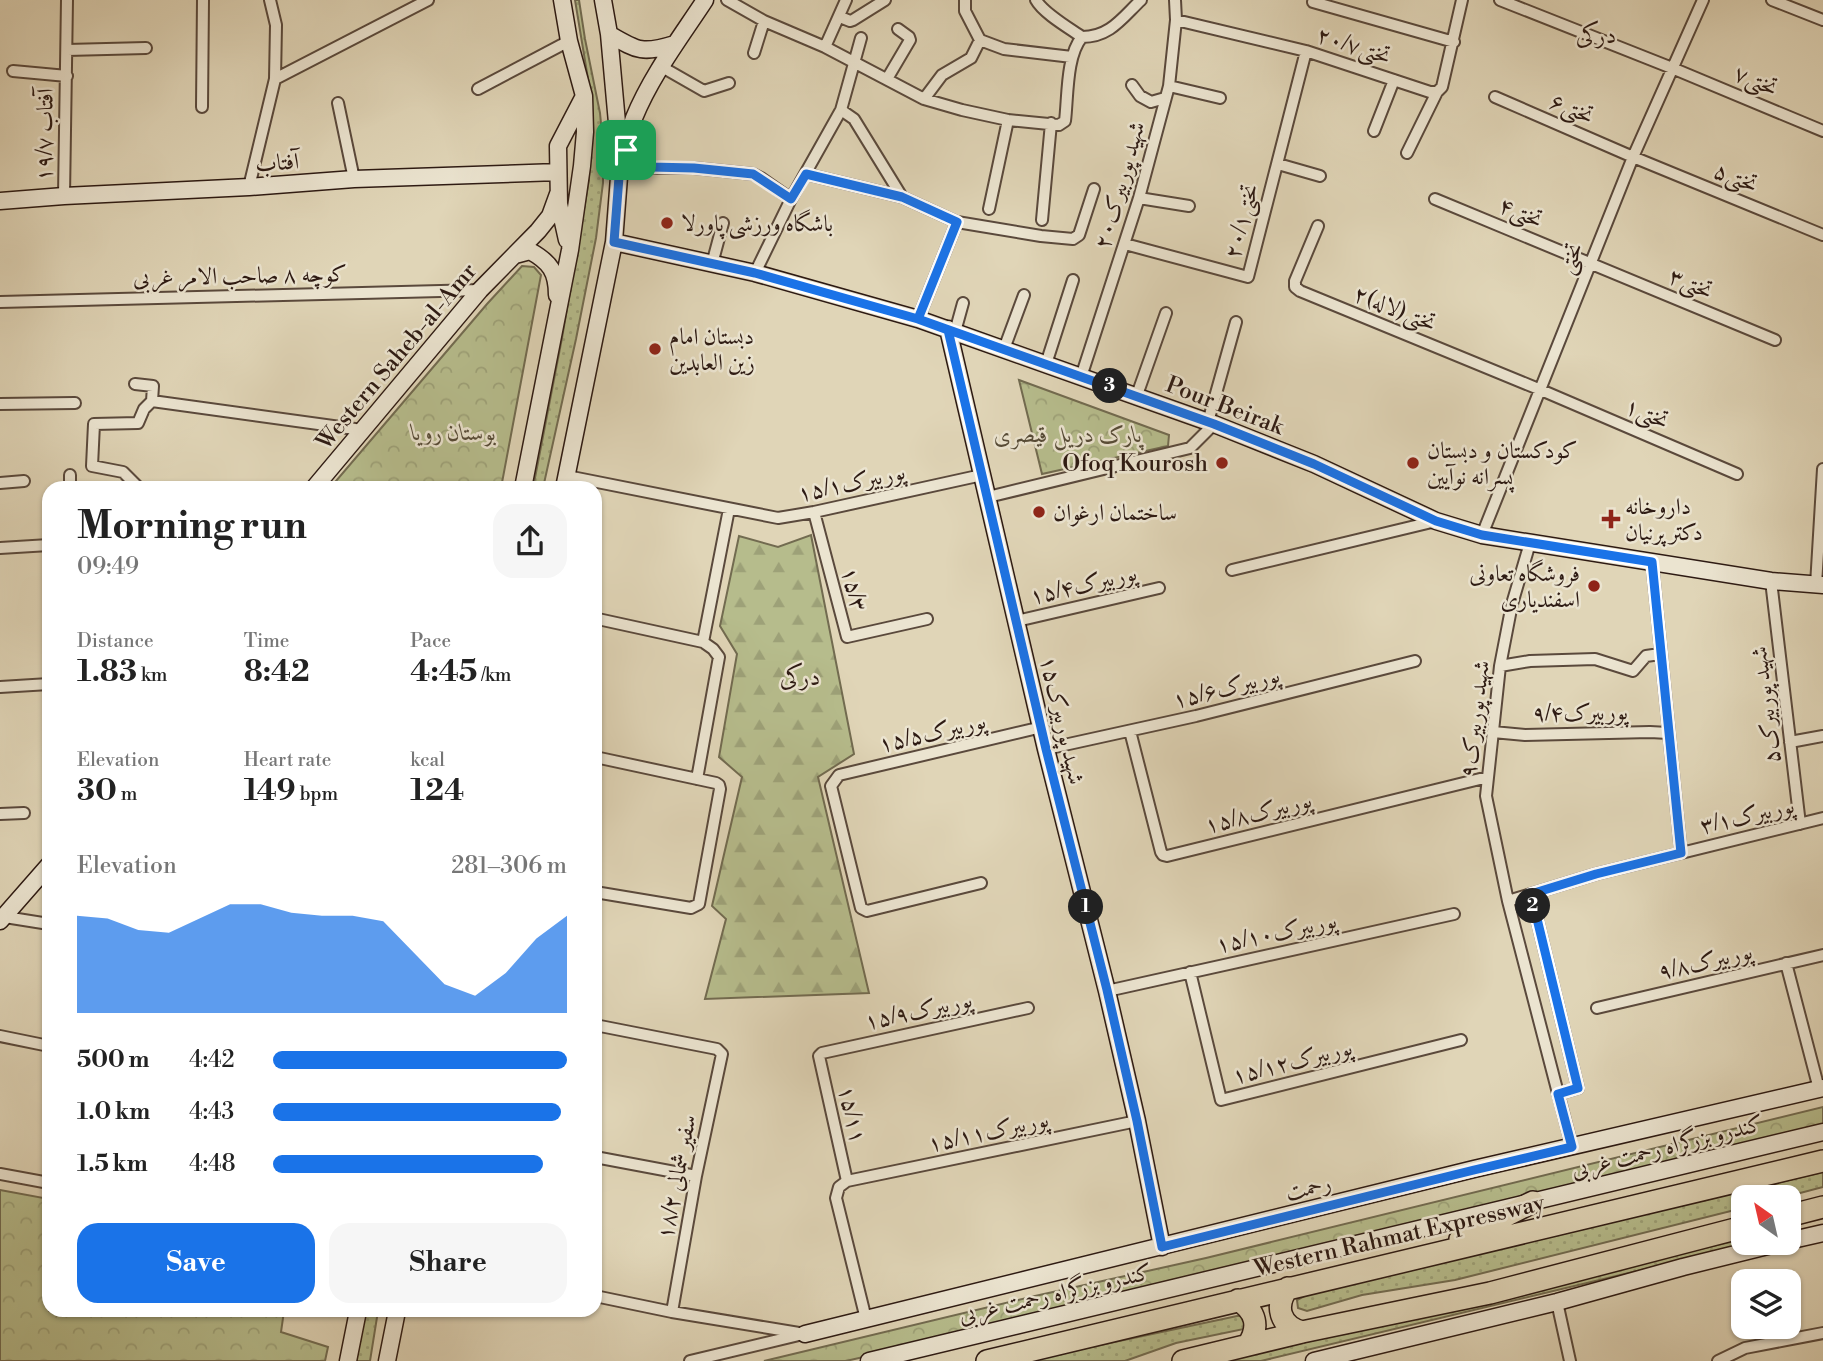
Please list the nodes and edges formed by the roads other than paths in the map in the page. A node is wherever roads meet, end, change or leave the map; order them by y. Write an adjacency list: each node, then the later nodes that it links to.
1 (67, 0): 34 (street, آفتاب ۱۹/۷)
2 (203, 0): 57 (street)
3 (270, 0): 43 (street)
4 (429, 0): 43 (street)
5 (562, 0): 29 (street)
6 (603, 0): 25 (street)
7 (705, 0): 31 (street)
8 (727, 0): 23 (street)
9 (846, 0): 20 (street)
10 (885, 0): 20 (street)
11 (965, 0): 28 (street)
12 (1036, 0): 26 (street)
13 (1140, 0): 26 (street)
14 (1175, 0): 21 (street, شهید پوربیرک۲۰)
15 (1462, 0): 30 (street)
16 (1500, 0): 40 (street, تختی۷)
17 (1703, 0): 40 (street, تختی)
18 (1772, 0): 22 (street)
19 (1312, 2): 30 (street)
20 (840, 17): 32 (street)
21 (1176, 20): 35 (street, تختی۲۰/۷); 48 (street, شهید پوربیرک۲۰)
22 (1823, 20)
23 (764, 21): 32 (street); 36 (street)
24 (898, 29): 44 (street)
25 (609, 34): 31 (street); 70 (street)
26 (1082, 37): 37 (street)
27 (861, 38): 38 (street)
28 (980, 40): 37 (street); 55 (street)
29 (569, 41): 49 (street); 51 (street)
30 (1454, 42): 50 (street)
31 (675, 44): 39 (street)
32 (825, 47): 38 (street)
33 (146, 48): 34 (street)
34 (67, 50): 42 (street, آفتاب ۱۹/۷)
35 (1306, 51): 45 (street, تختی۲۰/۷); 66 (street, تختی۲۰/۱)
36 (754, 53)
37 (1072, 57): 60 (street)
38 (854, 62): 44 (street); 58 (street)
39 (662, 67): 46 (street); 63 (street)
40 (1672, 68): 62 (street, تختی۷); 65 (street, تختی)
41 (13, 71): 42 (street)
42 (66, 76): 75 (street, آفتاب ۱۹/۷)
43 (275, 79): 72 (street)
44 (887, 79): 55 (street)
45 (1394, 80): 50 (street, تختی۲۰/۷); 61 (street)
46 (729, 83)
47 (1132, 85): 53 (street)
48 (1168, 86): 53 (street, شهید پوربیرک۲۰); 54 (street)
49 (478, 89)
50 (1437, 92): 64 (street)
51 (584, 96): 67 (street); 90 (street)
52 (1495, 97): 65 (street, تختی۶)
53 (1166, 98): 77 (street, شهید پوربیرک۲۰)
54 (1220, 98)
55 (924, 99): 59 (street)
56 (338, 103): 71 (street)
57 (202, 107)
58 (841, 110): 68 (street); 76 (street)
59 (1008, 120): 60 (street); 82 (street)
60 (1051, 124): 83 (street)
61 (1374, 131)
62 (1823, 131)
63 (626, 150): 70 (street); 78 (street)
64 (1407, 153)
65 (1633, 157): 87 (street, تختی۵); 93 (street, تختی)
66 (1278, 164): 69 (street); 89 (street, تختی۲۰/۱)
67 (558, 172): 71 (street, آفتاب); 74 (street)
68 (806, 174): 76 (street); 78 (street)
69 (1320, 176)
70 (619, 177): 88 (street)
71 (354, 179): 72 (street, آفتاب)
72 (249, 187): 75 (street, آفتاب)
73 (1094, 189): 84 (street)
74 (558, 194): 90 (street); 91 (street, Western Saheb-al-Amr)
75 (64, 196): 80 (street, آفتاب)
76 (902, 197): 84 (street)
77 (1139, 198): 81 (street); 89 (street, شهید پوربیرک۲۰)
78 (791, 199): 94 (street)
79 (1435, 199): 93 (street, تختی۴)
80 (0, 201)
81 (1189, 206)
82 (989, 209)
83 (1042, 220)
84 (957, 222): 101 (street)
85 (723, 223): 92 (street)
86 (1318, 226): 110 (street, ۲تختی(لاله))
87 (1823, 236)
88 (614, 242): 92 (street, Pour Beirak); 126 (street)
89 (1125, 244): 108 (street, شهید پوربیرک۲۰)
90 (570, 250): 103 (street)
91 (514, 255): 96 (street, Western Saheb-al-Amr); 103 (street)
92 (712, 264): 94 (street, Pour Beirak)
93 (1591, 264): 105 (street, تختی۳); 110 (street, تختی)
94 (755, 273): 101 (street, Pour Beirak)
95 (1073, 280): 107 (street)
96 (480, 290): 98 (street, کوچه ۸ صاحب الامر غربی); 116 (street, Western Saheb-al-Amr)
97 (1024, 295): 106 (street)
98 (0, 302)
99 (963, 303): 104 (street)
100 (1166, 313): 111 (street)
101 (918, 319): 104 (street, Pour Beirak)
102 (1236, 322): 115 (street)
103 (556, 327): 125 (street)
104 (951, 331): 106 (street, Pour Beirak); 120 (street, شهید پوربیرک۱۵)
105 (1775, 341)
106 (1004, 349): 107 (street, Pour Beirak)
107 (1046, 364): 108 (street, Pour Beirak)
108 (1082, 377): 111 (street, Pour Beirak)
109 (135, 384): 112 (street)
110 (1541, 390): 118 (street, تختی۱); 133 (street, تختی)
111 (1136, 396): 115 (street, Pour Beirak)
112 (152, 401): 116 (street); 123 (street)
113 (75, 403): 114 (street)
114 (0, 404)
115 (1211, 423): 129 (street); 132 (street, Pour Beirak)
116 (362, 430): 124 (street, Western Saheb-al-Amr)
117 (1823, 469): 140 (street)
118 (1737, 474)
119 (70, 475): 122 (street)
120 (982, 475): 129 (street, شهید پوربیرک۱۵); 131 (street, پوربیرک۱۵/۱)
121 (24, 481): 127 (street)
122 (70, 481)
123 (132, 481)
124 (320, 481)
125 (524, 481)
126 (565, 481)
127 (0, 482)
128 (602, 488): 130 (street, پوربیرک۱۵/۱)
129 (988, 497): 144 (street, شهید پوربیرک۱۵)
130 (729, 509): 131 (street, پوربیرک۱۵/۱); 145 (street)
131 (814, 512): 142 (street, ۱۵/۳)
132 (1436, 521): 133 (street, Pour Beirak); 138 (street)
133 (1482, 535): 134 (street, Pour Beirak)
134 (1530, 543): 137 (street, Pour Beirak); 148 (street, شهید پوربیرک۹)
135 (42, 545): 136 (street)
136 (0, 548)
137 (1652, 562): 139 (street, Pour Beirak); 146 (street)
138 (1232, 570)
139 (1771, 581): 140 (street, Pour Beirak); 156 (street, شهید پوربیرک۵)
140 (1819, 585)
141 (1159, 588): 144 (street, پوربیرک۱۵/۴)
142 (927, 619)
143 (602, 620): 145 (street)
144 (1017, 621): 151 (street, شهید پوربیرک۱۵)
145 (704, 642): 160 (street)
146 (1660, 654): 148 (street); 154 (street)
147 (1415, 661): 152 (street, پوربیرک۱۵/۶)
148 (1500, 666): 153 (street, شهید پوربیرک۹)
149 (42, 684): 150 (street)
150 (0, 687)
151 (1042, 727): 157 (street, شهید پوربیرک۱۵); 167 (street, پوربیرک۱۵/۵)
152 (1130, 731): 157 (street, پوربیرک۱۵/۶); 159 (street, پوربیرک۱۵/۸)
153 (1493, 732): 154 (street, پوربیرک۹/۴); 159 (street, شهید پوربیرک۹)
154 (1668, 733): 165 (street)
155 (1823, 736): 156 (street)
156 (1790, 742): 164 (street, شهید پوربیرک۵)
157 (1046, 749): 177 (street, شهید پوربیرک۱۵)
158 (602, 759): 160 (street)
159 (1488, 777): 170 (street, شهید پوربیرک۹)
160 (697, 779): 168 (street)
161 (24, 813): 162 (street)
162 (0, 814)
163 (1823, 818): 164 (street, پوربیرک۳/۱)
164 (1800, 824): 165 (street, پوربیرک۳/۱)
165 (1681, 853): 169 (street, پوربیرک۳/۱)
166 (42, 873): 172 (street)
167 (981, 883)
168 (602, 893)
169 (1531, 894): 170 (street, پوربیرک۳/۱); 186 (street)
170 (1508, 901): 186 (street, شهید پوربیرک۹)
171 (1454, 914): 176 (street, پوربیرک۱۵/۱۰)
172 (3, 919): 173 (street)
173 (42, 923)
174 (1823, 955): 175 (street, پوربیرک۹/۸)
175 (1787, 963): 179 (street, پوربیرک۹/۸); 185 (street)
176 (1190, 972): 177 (street, پوربیرک۱۵/۱۰); 182 (street, پوربیرک۱۵/۱۲)
177 (1107, 990): 187 (street, شهید پوربیرک۱۵)
178 (1028, 1008): 184 (street, پوربیرک۱۵/۹)
179 (1597, 1008)
180 (602, 1026): 193 (street, سفیر شمالی ۱۸/۲)
181 (0, 1036): 183 (street)
182 (1461, 1040)
183 (42, 1045)
184 (819, 1056): 194 (street, ۱۵/۱۱)
185 (1821, 1088): 189 (street, رحمت)
186 (1558, 1094): 189 (street, شهید پوربیرک۹)
187 (1137, 1121): 194 (street, پوربیرک۱۵/۱۱); 202 (street, شهید پوربیرک۱۵)
188 (1823, 1132): 196 (street, کندرو بزرگراه رحمت غربی)
189 (1572, 1147): 202 (street, رحمت)
190 (602, 1158): 193 (street)
191 (1821, 1161): 203 (highway, Western Rahmat Expressway)
192 (0, 1174): 195 (street)
193 (696, 1176): 209 (street, سفیر شمالی ۱۸/۲)
194 (847, 1181): 212 (street)
195 (42, 1182)
196 (1533, 1202): 203 (highway); 220 (street, کندرو بزرگراه رحمت غربی)
197 (1823, 1207): 198 (highway)
198 (1801, 1213)
199 (1731, 1230): 213 (highway)
200 (1823, 1233): 201 (street)
201 (1801, 1238)
202 (1162, 1247): 212 (street, رحمت)
203 (1429, 1255): 205 (highway, Western Rahmat Expressway)
204 (1734, 1255): 208 (street)
205 (1288, 1288): 207 (highway, Western Rahmat Expressway); 213 (highway)
206 (602, 1297): 209 (street)
207 (1238, 1300): 216 (highway); 221 (highway, Western Rahmat Expressway)
208 (1557, 1302): 223 (street); 224 (street)
209 (672, 1312): 214 (street)
210 (357, 1317): 217 (street)
211 (396, 1317): 218 (street)
212 (866, 1319): 214 (street, رحمت)
213 (1302, 1332): 216 (highway)
214 (805, 1334): 219 (street)
215 (1823, 1334): 225 (street)
216 (1248, 1345): 222 (highway)
217 (348, 1361)
218 (387, 1361)
219 (690, 1361)
220 (869, 1361)
221 (987, 1361)
222 (1183, 1361)
223 (1314, 1361)
224 (1570, 1361)
225 (1718, 1361)

